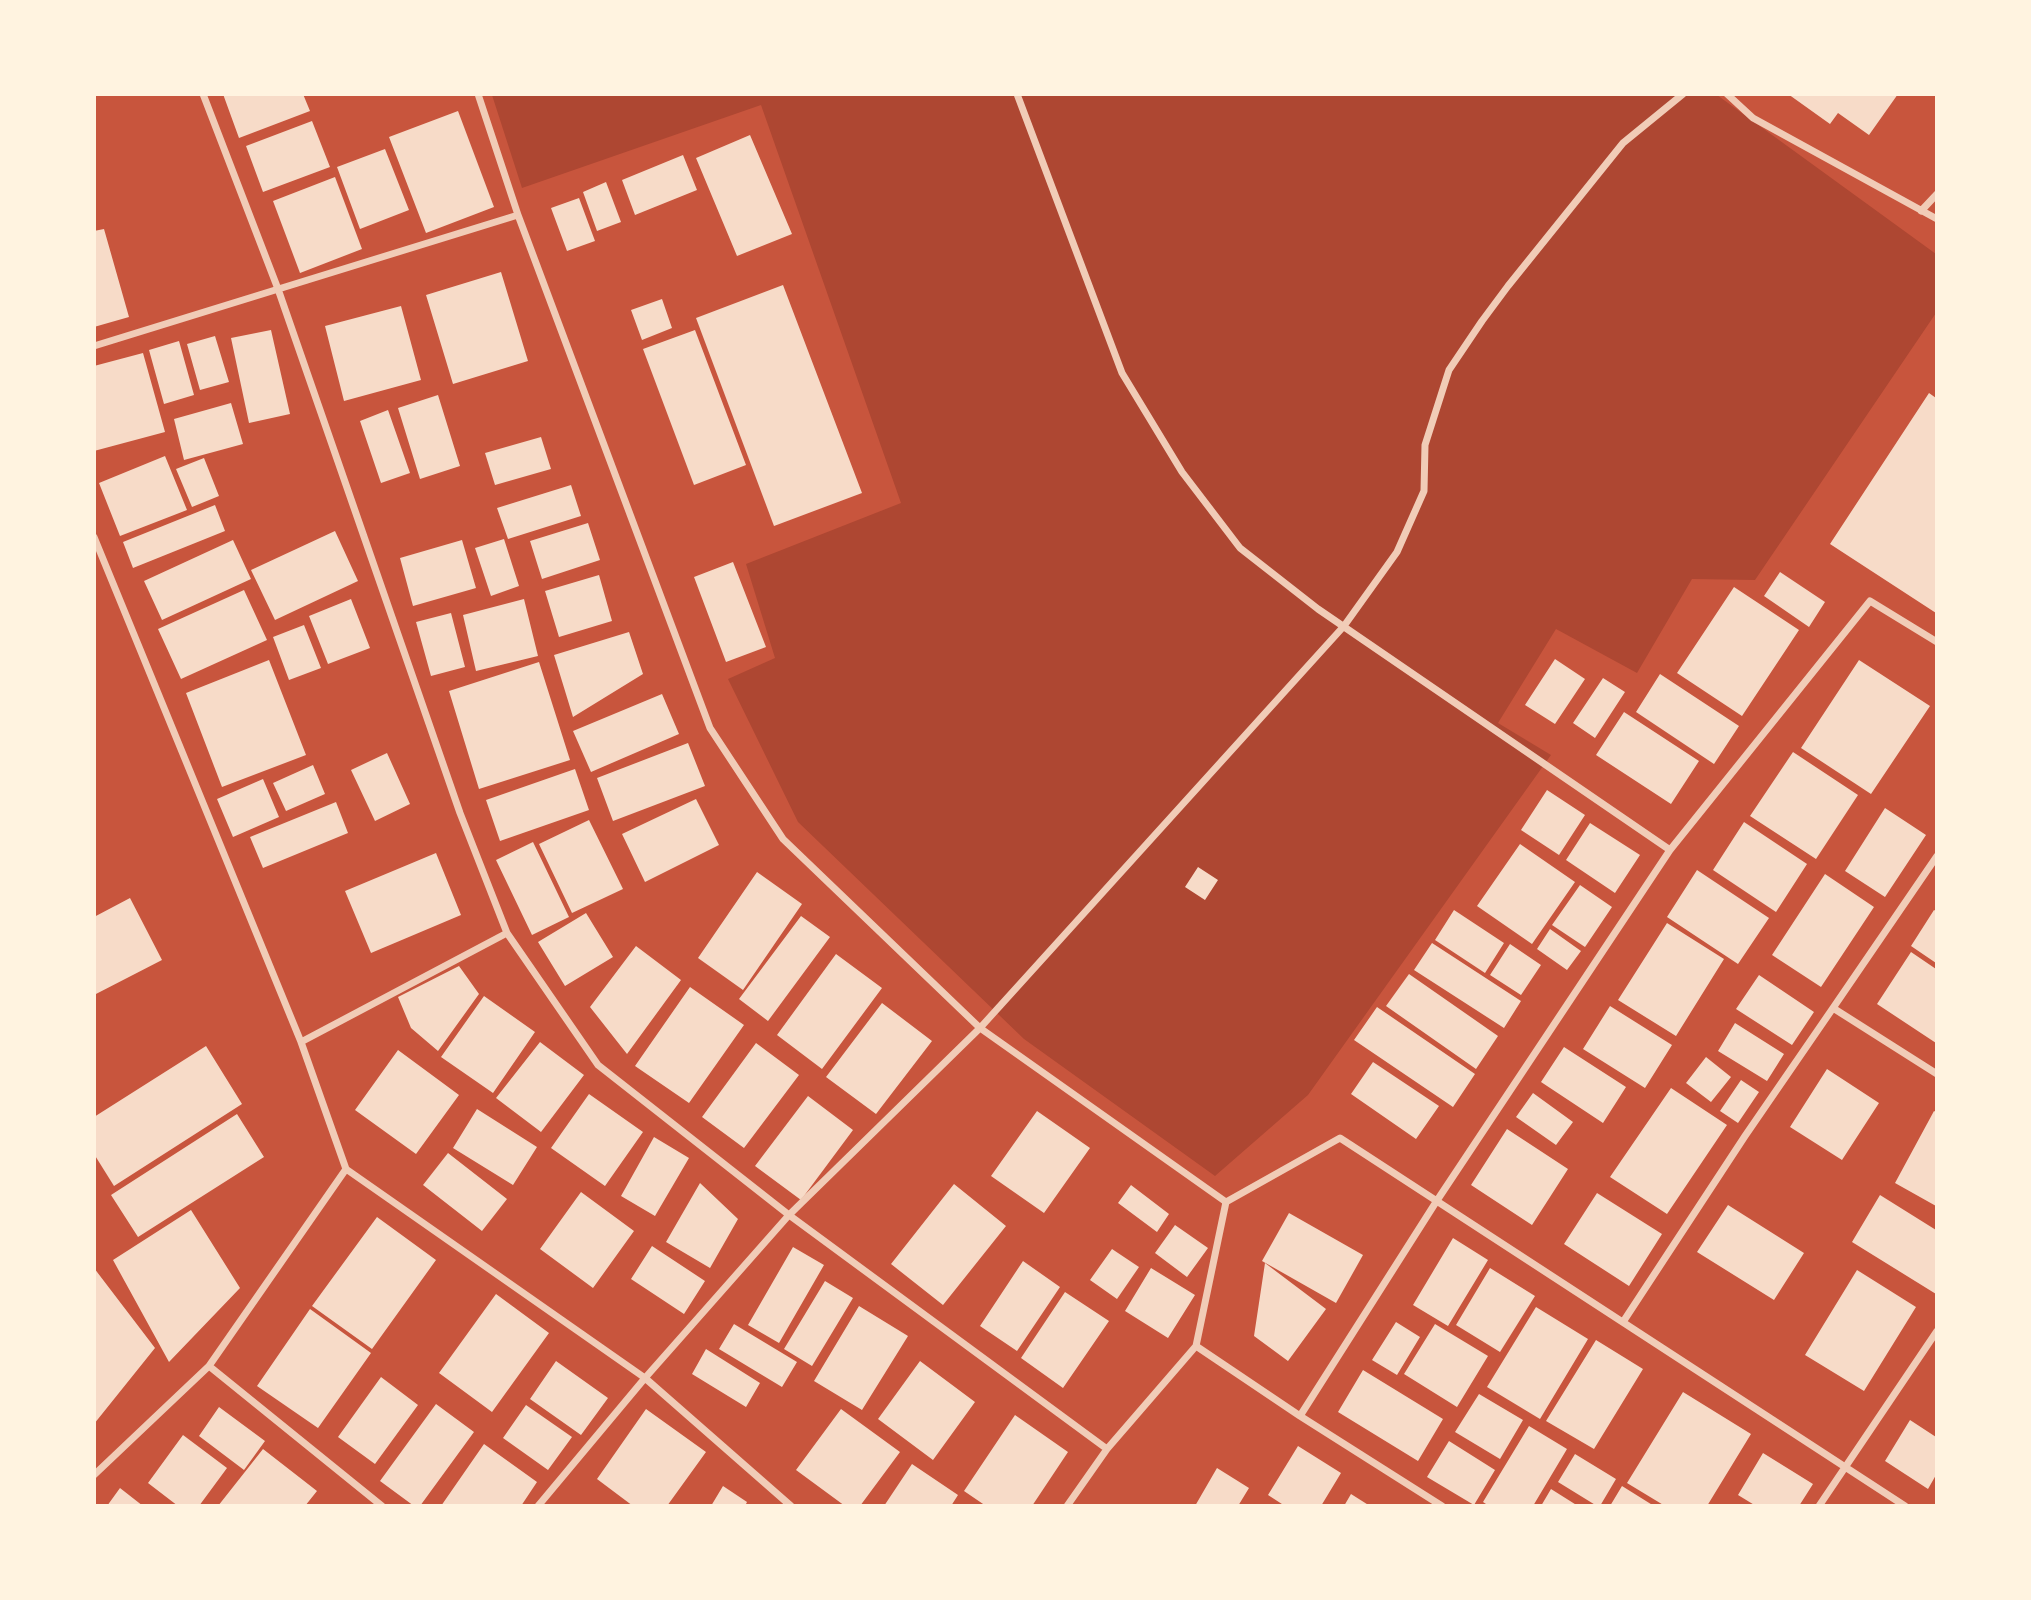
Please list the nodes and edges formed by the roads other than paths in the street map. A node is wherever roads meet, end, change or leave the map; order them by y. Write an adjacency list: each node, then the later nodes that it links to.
1 (203, 94): 10 (street)
2 (478, 94): 8 (street)
3 (1017, 94): 13 (street)
4 (1684, 94): 13 (street)
5 (1727, 94): 7 (street)
6 (1937, 194): 7 (street)
7 (1921, 211): 9 (street)
8 (518, 215): 10 (street); 19 (street)
9 (1937, 219)
10 (278, 289): 11 (street); 17 (street)
11 (94, 346)
12 (94, 537): 20 (street)
13 (1343, 626): 15 (street); 19 (street)
14 (1937, 642): 15 (street)
15 (1670, 850): 24 (street)
16 (1937, 856): 18 (street)
17 (507, 933): 20 (street); 25 (street)
18 (1833, 1008): 21 (street); 26 (street)
19 (980, 1028): 23 (street); 25 (street)
20 (301, 1042): 22 (street)
21 (1937, 1074)
22 (346, 1169): 29 (street); 30 (street)
23 (1226, 1202): 24 (street); 28 (street)
24 (1436, 1202): 26 (street); 31 (street)
25 (789, 1215): 30 (street); 32 (street)
26 (1623, 1322): 33 (street)
27 (1937, 1331): 33 (street)
28 (1196, 1346): 31 (street); 32 (street)
29 (209, 1366): 34 (street); 35 (street)
30 (645, 1378): 36 (street); 37 (street)
31 (1300, 1416): 39 (street)
32 (1107, 1449): 38 (street)
33 (1845, 1468): 40 (street); 41 (street)
34 (94, 1475)
35 (383, 1506)
36 (538, 1506)
37 (791, 1506)
38 (1067, 1506)
39 (1442, 1506)
40 (1819, 1506)
41 (1905, 1506)

